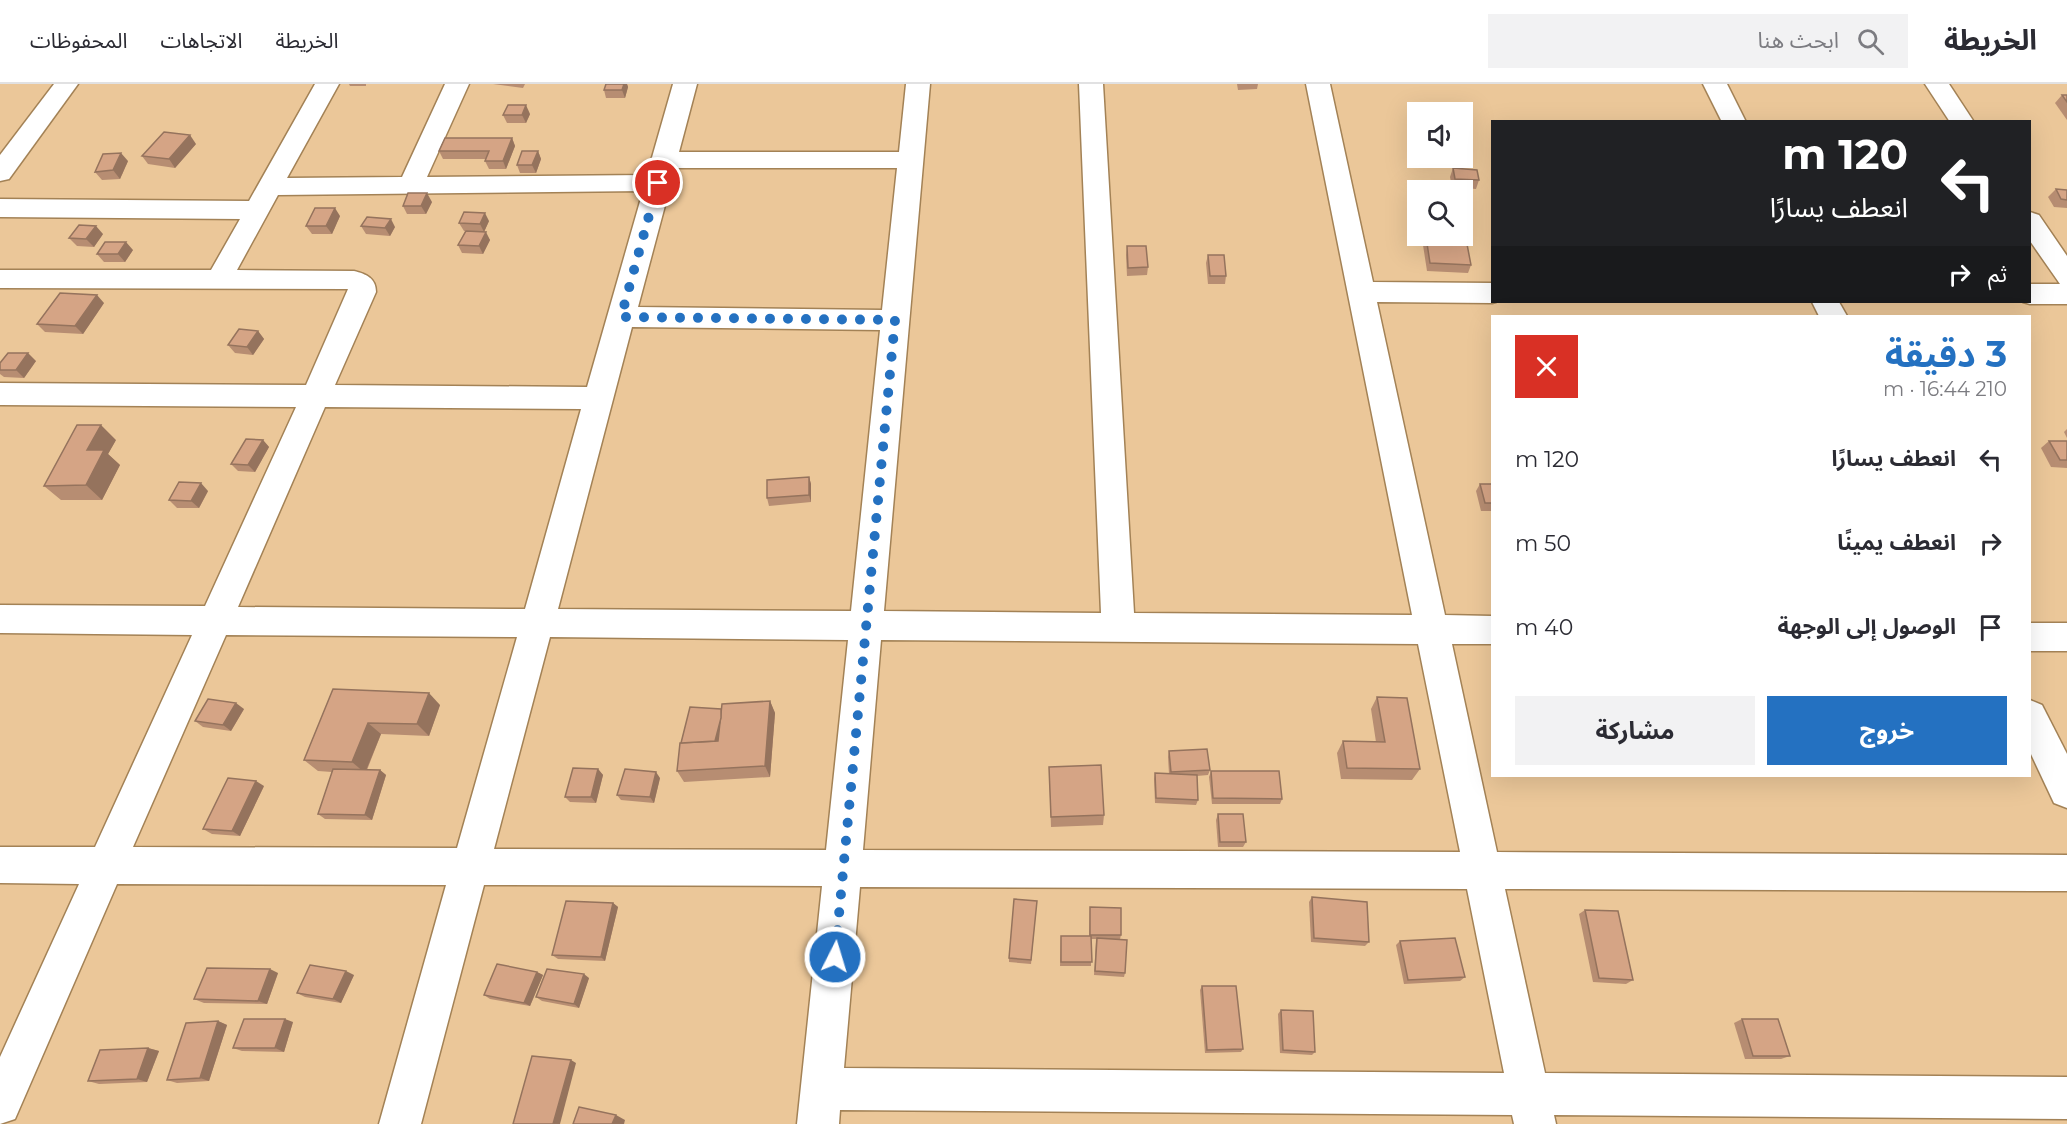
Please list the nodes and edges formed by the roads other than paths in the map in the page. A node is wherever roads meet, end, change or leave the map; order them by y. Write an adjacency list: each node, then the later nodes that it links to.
1 (66, 84): 14 (street)
2 (327, 84): 16 (street)
3 (457, 84): 15 (street)
4 (686, 84): 13 (street)
5 (918, 84): 12 (street)
6 (1091, 84): 36 (street)
7 (1318, 84): 23 (street)
8 (1715, 84): 10 (street)
9 (1937, 84): 11 (street)
10 (1733, 120)
11 (1961, 120)
12 (909, 160): 13 (street); 28 (street)
13 (661, 172): 15 (street); 27 (street)
14 (0, 173)
15 (411, 185): 16 (street)
16 (269, 187): 18 (street)
17 (0, 208): 18 (street)
18 (256, 210): 22 (street)
19 (2031, 223): 20 (street)
20 (2067, 277)
21 (0, 279): 22 (street)
22 (218, 280): 30 (street)
23 (1361, 292): 24 (street); 37 (street)
24 (1491, 293)
25 (2031, 294): 26 (street)
26 (2067, 294)
27 (621, 317): 28 (street); 31 (street)
28 (895, 320): 35 (street)
29 (0, 394): 30 (street)
30 (316, 396): 31 (street); 33 (street)
31 (599, 398): 34 (street)
32 (1, 620): 33 (street)
33 (214, 620): 34 (street); 44 (street)
34 (538, 622): 35 (street); 45 (street)
35 (866, 625): 36 (street); 46 (street)
36 (1118, 627): 37 (street)
37 (1433, 629): 38 (street); 47 (street)
38 (1491, 630)
39 (2031, 637): 40 (street)
40 (2067, 637)
41 (2031, 718): 42 (street)
42 (2067, 791)
43 (0, 865): 44 (street)
44 (107, 866): 45 (street); 50 (street)
45 (472, 867): 46 (street); 53 (street)
46 (843, 868): 47 (street); 51 (street)
47 (1483, 871): 48 (street); 52 (street)
48 (2067, 873)
49 (2067, 1098): 52 (street)
50 (0, 1104)
51 (820, 1106): 52 (street)
52 (1531, 1109)
53 (400, 1124)

